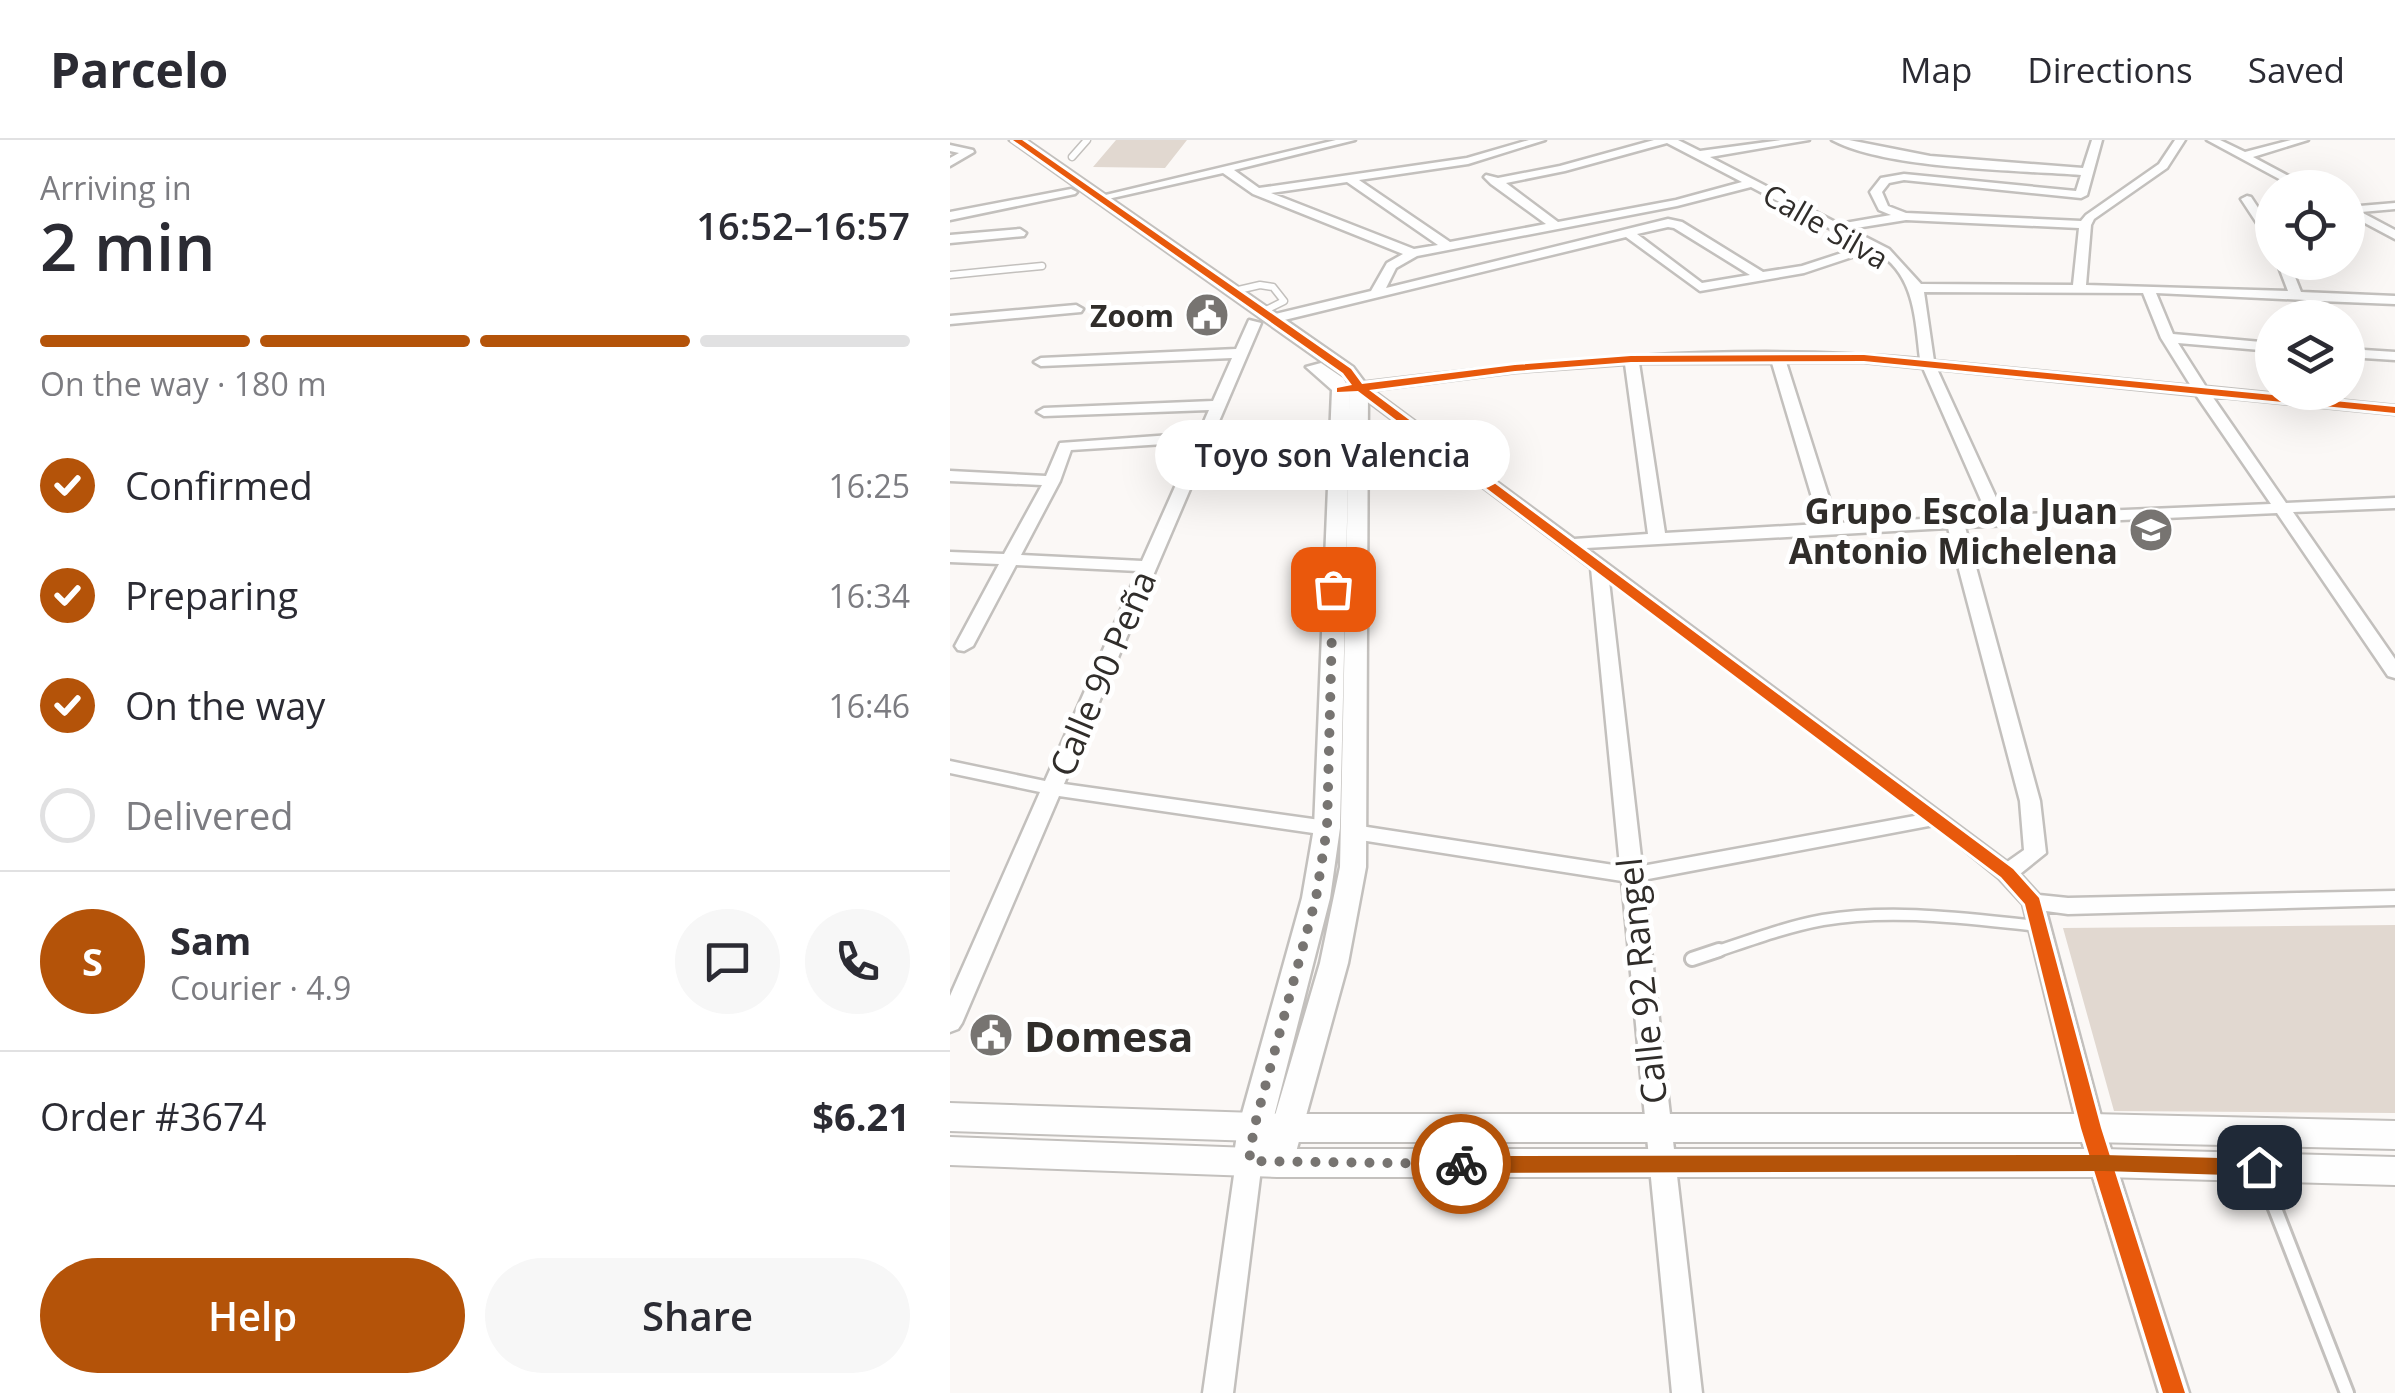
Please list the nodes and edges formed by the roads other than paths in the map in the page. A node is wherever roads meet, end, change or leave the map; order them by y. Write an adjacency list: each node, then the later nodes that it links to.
1 (998, 140): 25 (street)
2 (1017, 140): 28 (street)
3 (1086, 140): 16 (lane)
4 (1350, 140): 19 (street)
5 (1540, 140): 17 (street)
6 (1668, 140): 15 (street, Calle Silva); 23 (street)
7 (1804, 140): 15 (street)
8 (1837, 140): 21 (street)
9 (2097, 140): 21 (street)
10 (2180, 140): 30 (street)
11 (2212, 140): 14 (street)
12 (2304, 140): 14 (street)
13 (950, 148): 18 (street)
14 (2246, 155): 20 (street)
15 (1698, 156): 24 (street, Calle Silva)
16 (1072, 158)
17 (1468, 161): 22 (street); 23 (street)
18 (950, 163)
19 (1224, 168): 26 (street); 28 (street)
20 (2273, 170)
21 (2088, 172): 27 (street)
22 (1352, 180): 26 (street); 44 (street)
23 (1495, 182): 37 (street)
24 (1751, 184): 37 (street); 39 (street, Calle Silva)
25 (1071, 192): 34 (street); 61 (street)
26 (1257, 192): 46 (street)
27 (2081, 195): 30 (street); 35 (street)
28 (1099, 198): 54 (street)
29 (2248, 199): 33 (street)
30 (2110, 200): 38 (street)
31 (2395, 206): 32 (street)
32 (2365, 209)
33 (2255, 210)
34 (950, 216)
35 (1904, 216): 38 (street); 39 (street)
36 (2365, 219): 42 (street)
37 (1553, 224): 44 (street)
38 (2085, 225): 52 (street)
39 (1840, 226): 45 (street, Calle Silva)
40 (1627, 232): 49 (street); 49 (street); 56 (street)
41 (1020, 233): 43 (street)
42 (2395, 235)
43 (950, 239)
44 (1446, 245): 46 (street)
45 (1874, 246): 49 (street); 51 (street, Calle Silva)
46 (1413, 253): 56 (street)
47 (1042, 266): 48 (lane)
48 (950, 275)
49 (1759, 275)
50 (2289, 280): 55 (street)
51 (1917, 288): 52 (street); 71 (street, Calle Silva)
52 (2079, 289): 53 (street)
53 (2148, 289): 55 (street); 63 (street)
54 (1234, 291): 61 (street); 61 (lane)
55 (2294, 293): 57 (street)
56 (1376, 294): 61 (street)
57 (2310, 294): 58 (street); 59 (street)
58 (2313, 300)
59 (2395, 300)
60 (1076, 309): 62 (street)
61 (1263, 318): 65 (street, Calle 90 Peña); 72 (street)
62 (952, 323)
63 (2168, 338): 64 (street); 73 (street)
64 (2255, 346)
65 (1241, 353): 70 (street); 74 (street, Calle 90 Peña)
66 (2365, 354): 67 (street)
67 (2395, 356)
68 (1631, 359): 69 (street); 72 (street); 85 (street)
69 (1778, 359): 71 (street); 84 (street)
70 (1041, 362)
71 (1928, 364): 73 (street); 82 (street, Calle Silva)
72 (1350, 389): 86 (street); 96 (street); 97 (street)
73 (2203, 394): 75 (street); 81 (street)
74 (1218, 405): 76 (street); 77 (street, Calle 90 Peña)
75 (2395, 410)
76 (1044, 412)
77 (1204, 437): 79 (street); 89 (street, Calle 90 Peña)
78 (950, 476): 79 (street)
79 (1052, 481): 88 (street)
80 (2395, 503): 81 (street)
81 (2283, 506): 82 (street); 92 (street)
82 (1998, 519): 83 (street)
83 (1955, 522): 84 (street); 98 (street)
84 (1830, 528): 85 (street)
85 (1658, 538): 86 (street)
86 (1569, 544): 90 (street)
87 (950, 556): 88 (street)
88 (1010, 559): 89 (street); 91 (street)
89 (1147, 566): 94 (street, Calle 90 Peña)
90 (1600, 568): 95 (street); 99 (street, Calle 92 Rangel)
91 (964, 646)
92 (2395, 672)
93 (950, 767): 94 (street)
94 (1054, 788): 96 (street); 104 (street, Calle 90 Peña)
95 (1938, 818): 98 (street); 99 (street)
96 (1327, 828): 110 (street)
97 (1354, 832): 99 (street); 110 (street)
98 (2007, 873): 101 (street)
99 (1630, 875): 106 (street, Calle 92 Rangel)
100 (2395, 898): 101 (street)
101 (2032, 902): 102 (street)
102 (2040, 926): 103 (lane); 107 (street)
103 (1692, 959)
104 (950, 1024)
105 (950, 1117): 110 (main road)
106 (1657, 1128): 107 (main road); 110 (main road); 112 (street, Calle 92 Rangel)
107 (2091, 1128): 108 (main road); 111 (street)
108 (2395, 1135)
109 (950, 1152): 110 (main road)
110 (1262, 1155): 112 (main road); 115 (street)
111 (2104, 1163): 112 (main road); 113 (main road); 117 (street)
112 (1664, 1164): 116 (street, Calle 92 Rangel)
113 (2259, 1167): 114 (main road); 118 (lane)
114 (2395, 1171)
115 (1218, 1393)
116 (1687, 1393)
117 (2174, 1393)
118 (2347, 1393)

